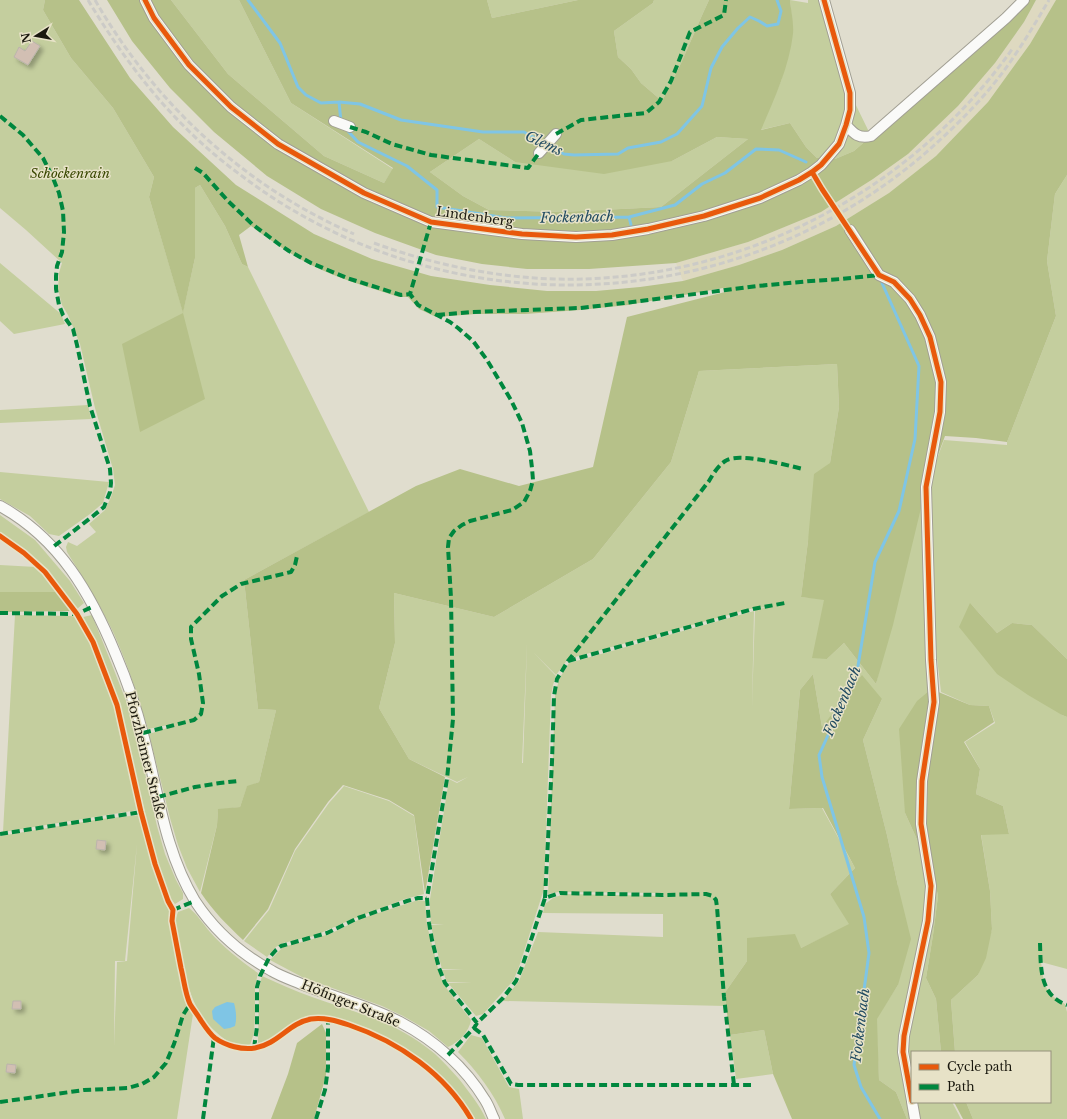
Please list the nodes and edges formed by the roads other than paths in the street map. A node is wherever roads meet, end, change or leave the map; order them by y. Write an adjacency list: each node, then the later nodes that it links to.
1 (145, 0): 5 (street, Lindenberg)
2 (824, 0): 5 (street)
3 (1024, 0): 5 (street)
4 (334, 121): 6 (street)
5 (846, 125)
6 (350, 127)
7 (556, 134): 8 (street)
8 (539, 153)
9 (850, 230): 12 (street)
10 (0, 506): 11 (street, Pforzheimer Straße)
11 (195, 900): 14 (street, Höfinger Straße)
12 (911, 1096)
13 (912, 1103): 15 (street)
14 (494, 1119)
15 (915, 1119)

